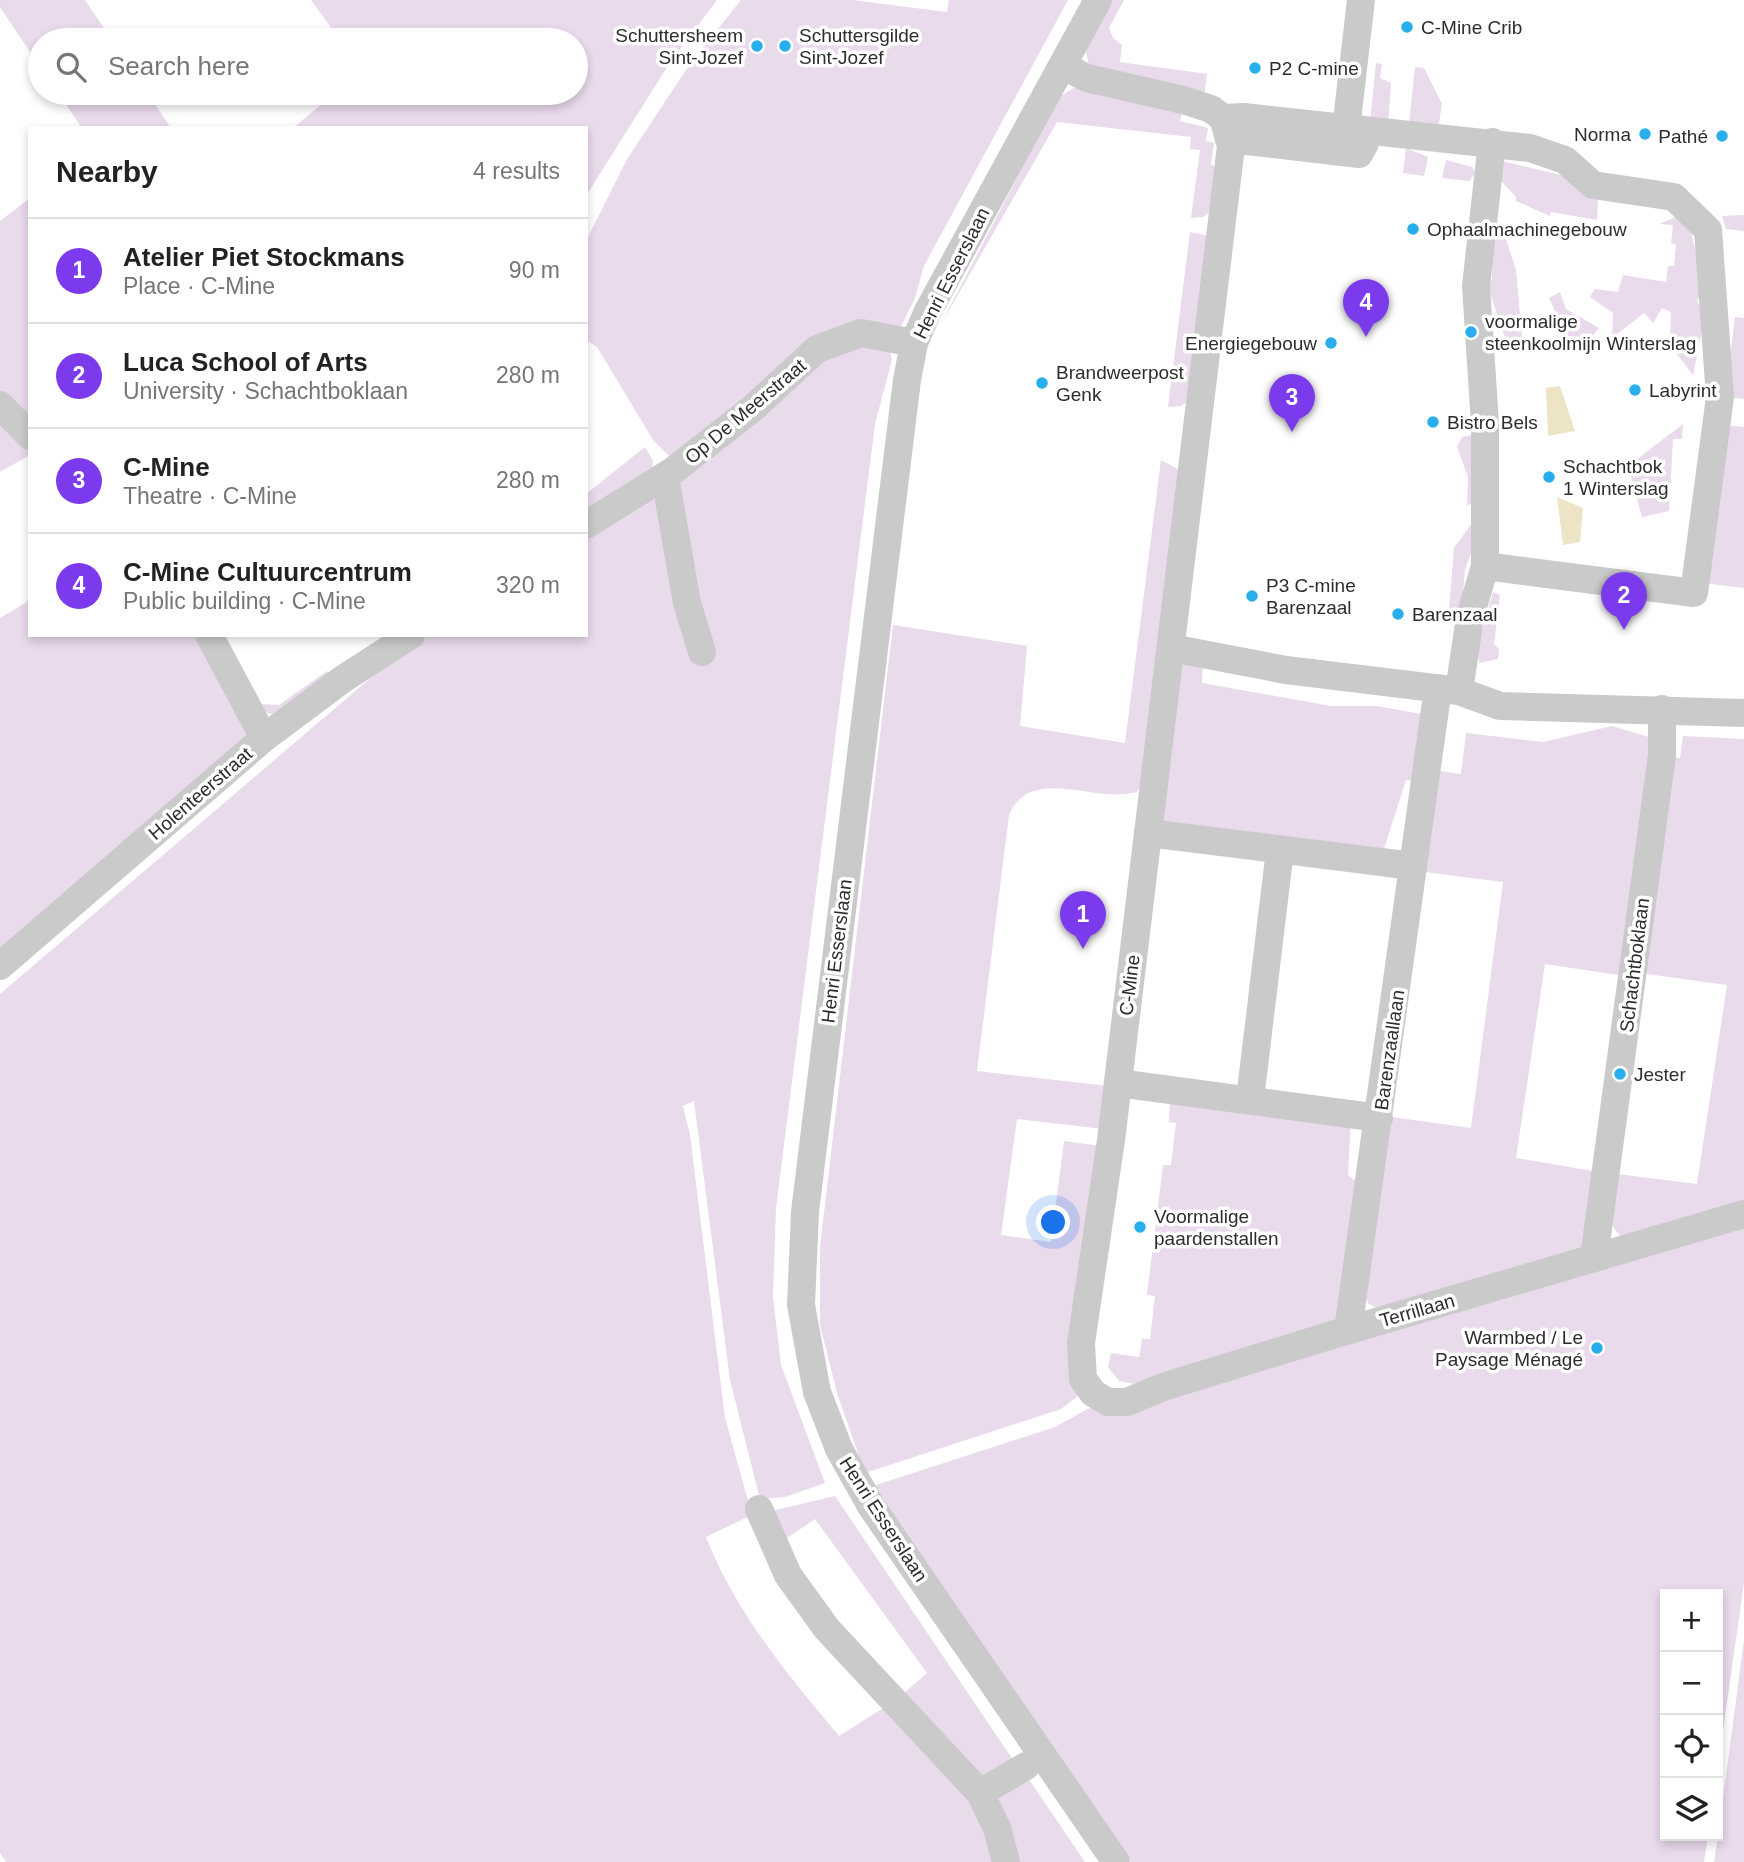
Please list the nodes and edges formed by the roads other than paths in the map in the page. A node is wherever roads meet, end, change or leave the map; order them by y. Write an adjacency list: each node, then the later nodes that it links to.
1 (1098, 0): 3 (street, Henri Esserslaan)
2 (1361, 0): 5 (street)
3 (1063, 66): 4 (street); 7 (street, Henri Esserslaan)
4 (1226, 128): 5 (street); 15 (street, C-Mine)
5 (1354, 131): 6 (street)
6 (1492, 142): 12 (street, Barenzaallaan); 12 (street)
7 (914, 344): 10 (street, Op De Meerstraat); 38 (street, Henri Esserslaan)
8 (0, 405): 9 (street)
9 (28, 434)
10 (665, 477): 11 (street, Op De Meerstraat); 16 (street)
11 (588, 524)
12 (1485, 566): 17 (street, Barenzaallaan)
13 (210, 637): 20 (street)
14 (408, 637): 20 (street, Holenteerstraat)
15 (1171, 648): 17 (street); 21 (street, C-Mine)
16 (702, 652)
17 (1449, 689): 18 (street); 23 (street, Barenzaallaan)
18 (1662, 709): 19 (street); 29 (street, Schachtboklaan)
19 (1744, 713)
20 (264, 738): 24 (street, Holenteerstraat)
21 (1148, 833): 22 (street); 25 (street, C-Mine)
22 (1280, 850): 23 (street); 26 (street)
23 (1413, 866): 27 (street, Barenzaallaan)
24 (0, 966)
25 (1118, 1083): 26 (street); 31 (street, C-Mine)
26 (1250, 1099): 27 (street)
27 (1379, 1118): 30 (street, Barenzaallaan)
28 (1744, 1214): 29 (street, Terrillaan)
29 (1606, 1255): 30 (street, Terrillaan)
30 (1359, 1327): 33 (street, Terrillaan)
31 (1085, 1334): 32 (street, C-Mine); 33 (street)
32 (1093, 1393): 33 (street, Terrillaan)
33 (1147, 1393)
34 (759, 1509): 36 (street)
35 (1026, 1766): 36 (street)
36 (981, 1793): 37 (street)
37 (1006, 1862)
38 (1116, 1862)

